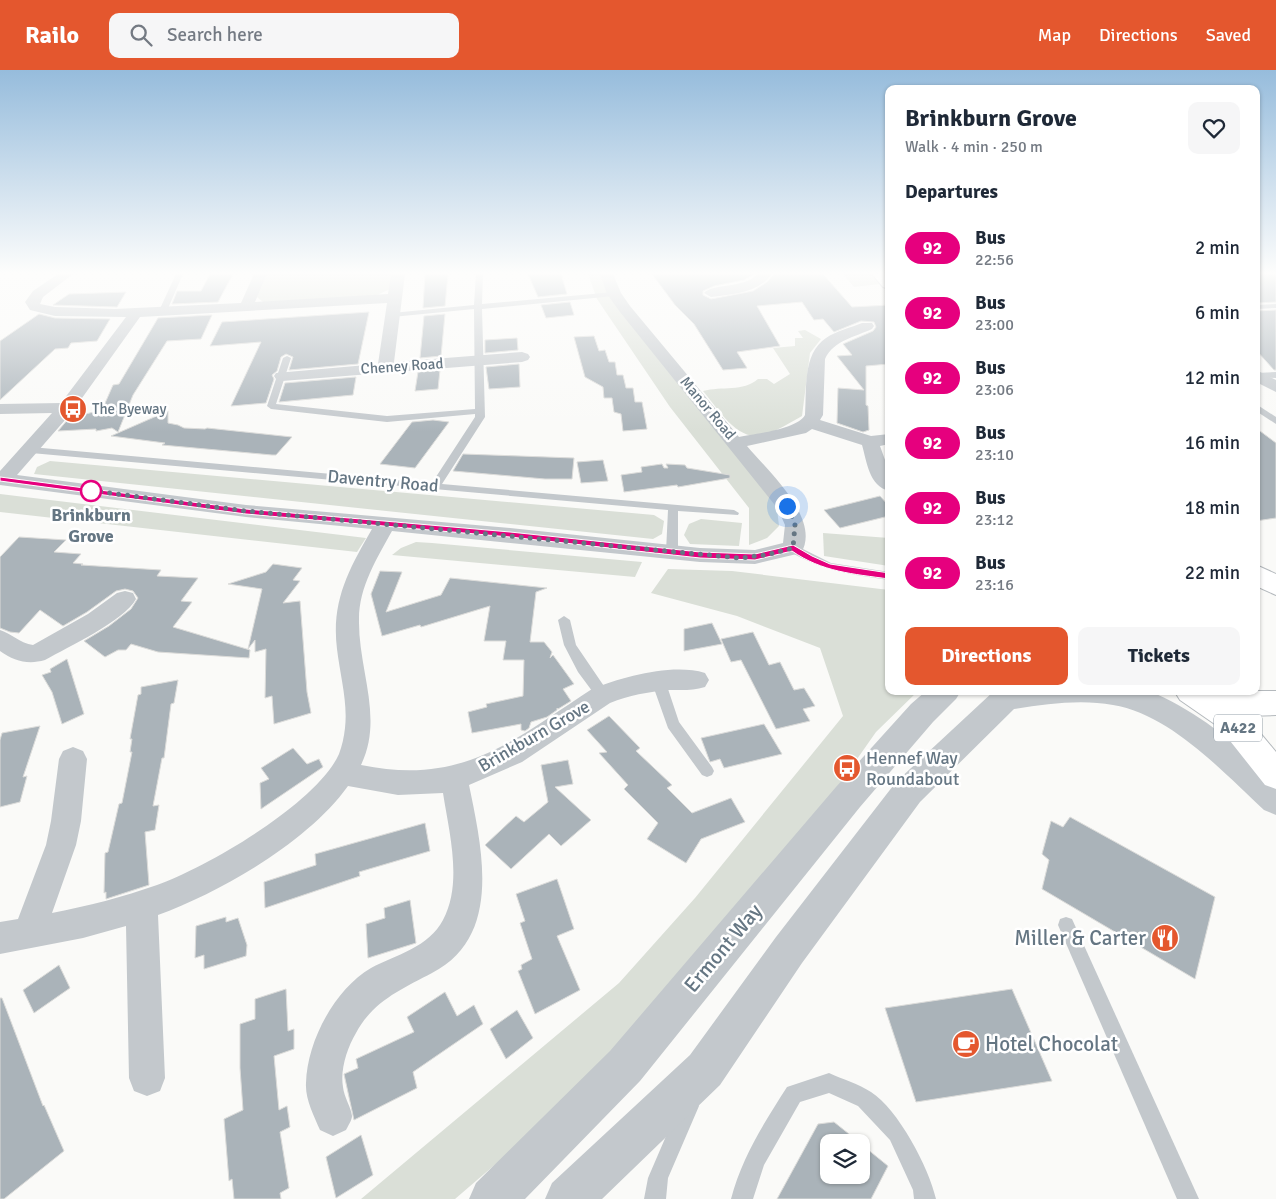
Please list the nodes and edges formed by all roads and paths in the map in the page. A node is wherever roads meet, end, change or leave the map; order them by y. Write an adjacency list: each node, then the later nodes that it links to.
1 (127, 327): 15 (street)
2 (390, 327): 9 (street)
3 (479, 327): 8 (lane)
4 (641, 327): 23 (street, Manor Road)
5 (866, 327): 20 (street)
6 (522, 357): 8 (street, Cheney Road)
7 (287, 358): 12 (lane)
8 (480, 360): 9 (street, Cheney Road); 18 (lane)
9 (385, 368): 12 (street, Cheney Road)
10 (1260, 375): 11 (lane)
11 (1276, 375)
12 (282, 376): 18 (lane)
13 (1260, 377): 14 (street)
14 (1276, 387)
15 (66, 408): 16 (street); 24 (street)
16 (0, 409)
17 (1260, 410): 19 (lane)
18 (480, 411): 27 (lane)
19 (1276, 421)
20 (810, 424): 22 (street); 23 (street)
21 (885, 440): 22 (street)
22 (870, 442): 26 (street)
23 (737, 443): 31 (street, Manor Road)
24 (31, 450): 25 (street); 27 (lane, Daventry Road)
25 (2, 479): 30 (street)
26 (885, 481)
27 (435, 486): 28 (lane, Daventry Road)
28 (673, 508): 29 (lane, Daventry Road); 32 (lane)
29 (734, 513)
30 (385, 524): 32 (street); 48 (street)
31 (793, 548): 32 (street); 33 (lane)
32 (672, 552)
33 (885, 575)
34 (124, 599): 36 (street)
35 (564, 620): 39 (lane)
36 (0, 640)
37 (658, 680): 38 (street, Brinkburn Grove); 39 (street, Brinkburn Grove); 47 (lane)
38 (696, 680)
39 (603, 695): 50 (street, Brinkburn Grove)
40 (942, 695): 58 (street, Ermont Way)
41 (1012, 695): 55 (street)
42 (1120, 695): 51 (street)
43 (1195, 695): 49 (highway, A422)
44 (1202, 695): 45 (highway)
45 (1276, 702)
46 (73, 759): 54 (street)
47 (707, 770)
48 (342, 773): 50 (street, Brinkburn Grove); 52 (street)
49 (1276, 775)
50 (454, 778): 57 (street)
51 (1276, 800)
52 (142, 907): 54 (street); 56 (street)
53 (1066, 925): 63 (lane)
54 (14, 936)
55 (705, 1070): 59 (street); 60 (lane)
56 (146, 1078)
57 (333, 1117)
58 (492, 1199)
59 (568, 1199)
60 (654, 1199)
61 (742, 1199): 62 (lane)
62 (925, 1199)
63 (1188, 1199)

